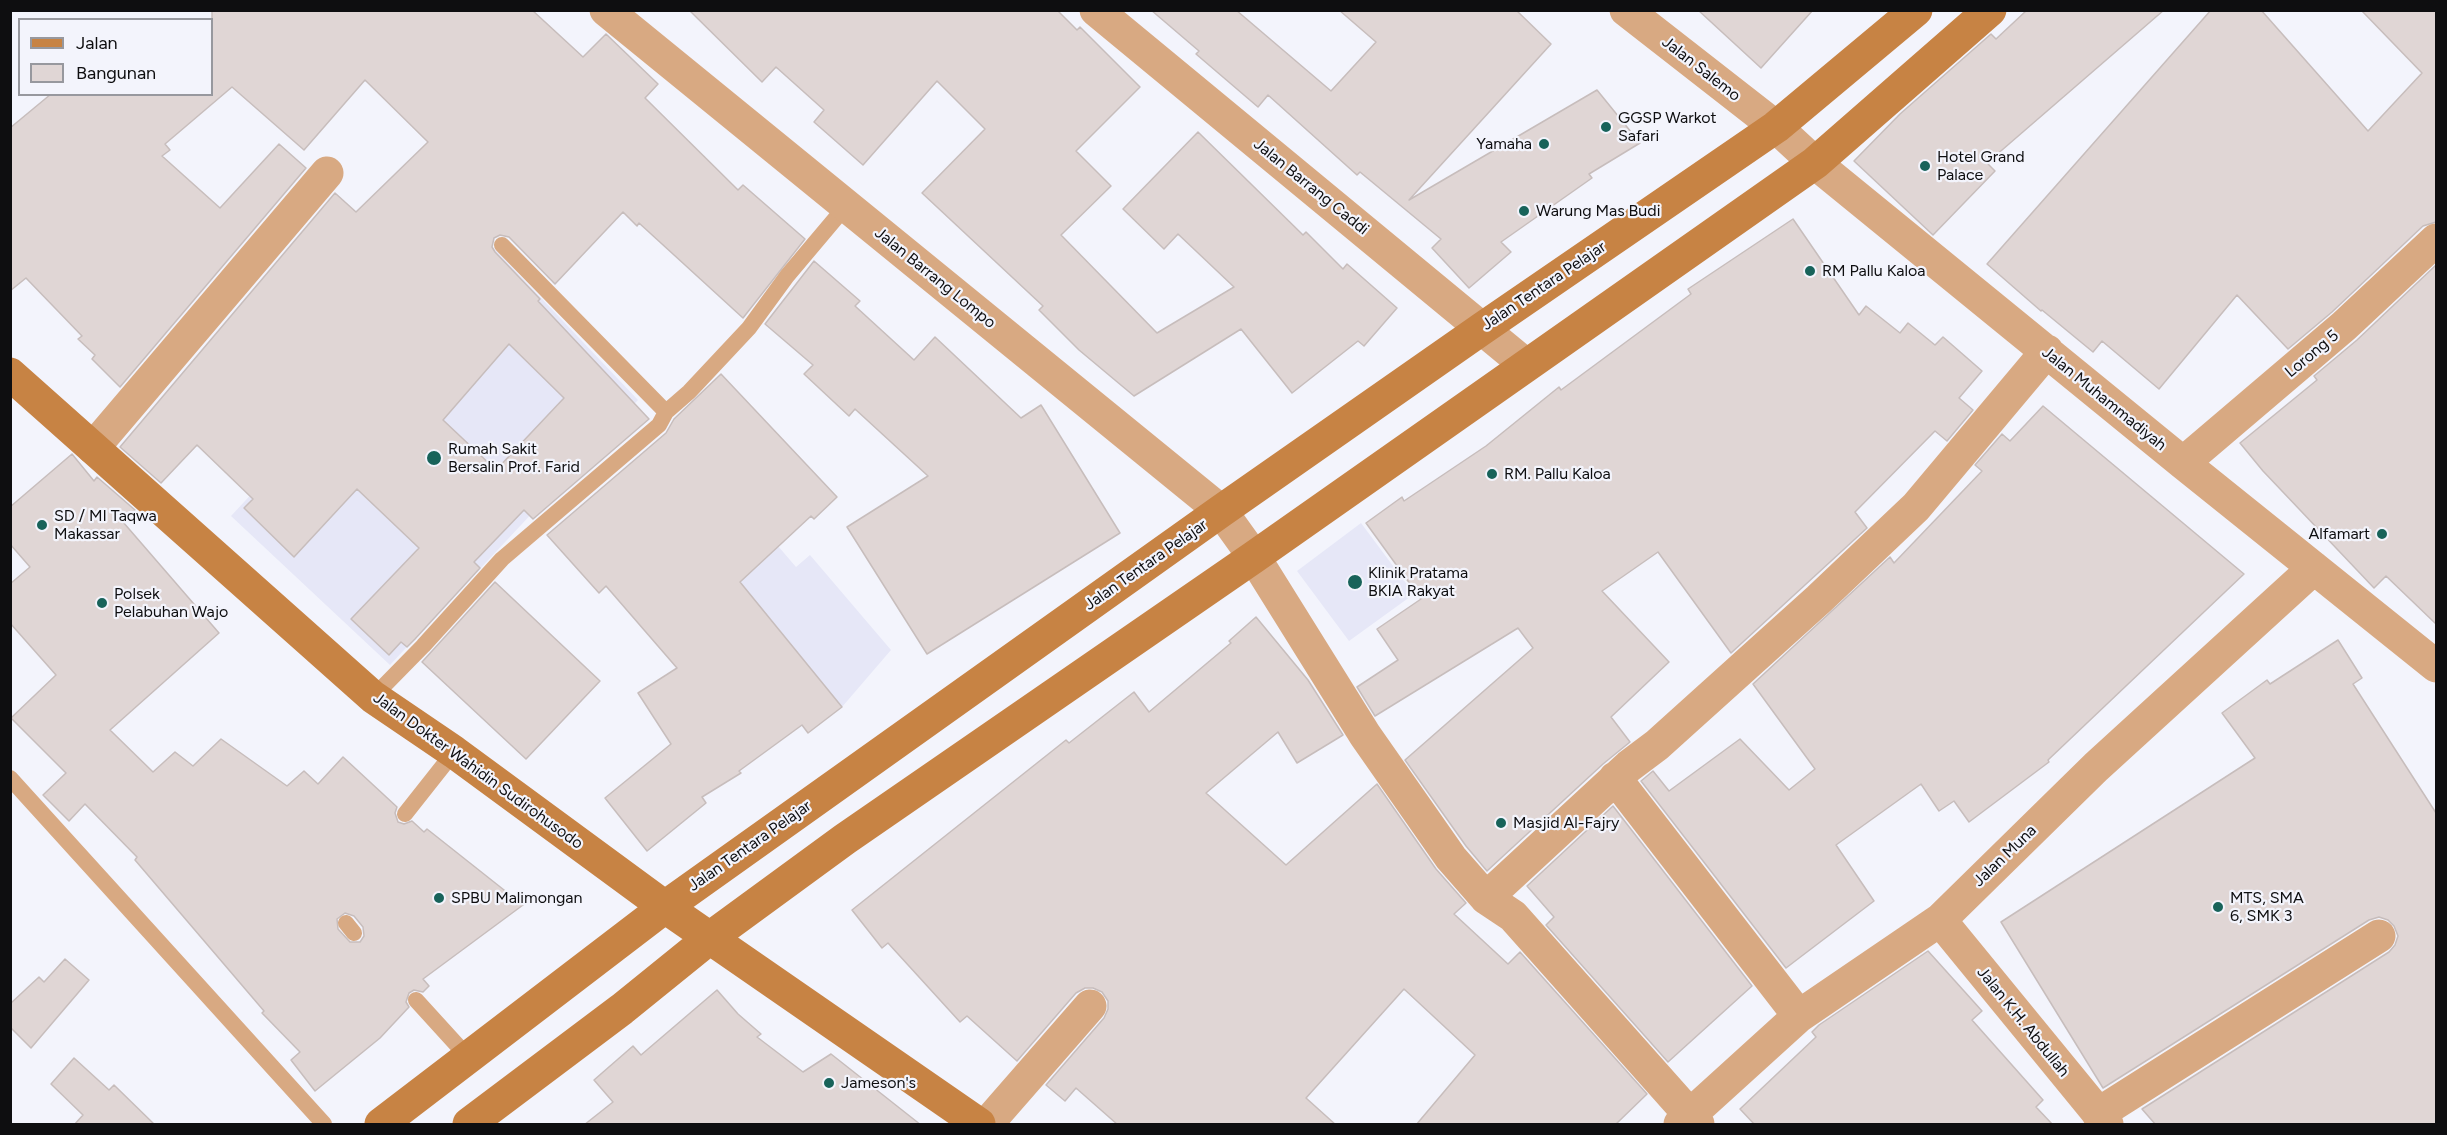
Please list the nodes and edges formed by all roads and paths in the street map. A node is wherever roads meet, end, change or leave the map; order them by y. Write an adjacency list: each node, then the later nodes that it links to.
1 (606, 10): 9 (street, Jalan Barrang Lompo)
2 (1096, 10): 12 (street, Jalan Barrang Caddi)
3 (1626, 10): 6 (street, Jalan Salemo)
4 (1916, 10): 6 (main road, Jalan Tentara Pelajar)
5 (1990, 10): 7 (main road)
6 (1776, 127): 7 (street, Jalan Muhammadiyah); 12 (main road, Jalan Tentara Pelajar)
7 (1815, 163): 13 (street, Jalan Muhammadiyah); 14 (main road)
8 (327, 173): 17 (street)
9 (846, 206): 16 (lane); 19 (street, Jalan Barrang Lompo)
10 (2436, 240): 18 (street, Lorong 5)
11 (502, 245): 16 (lane)
12 (1483, 328): 14 (street, Jalan Barrang Caddi); 19 (main road, Jalan Tentara Pelajar)
13 (2047, 351): 18 (street, Jalan Muhammadiyah); 26 (street)
14 (1526, 365): 20 (main road)
15 (10, 374): 17 (main road, Jalan Dokter Wahidin Sudirohusodo)
16 (666, 412): 23 (lane)
17 (93, 448): 23 (main road, Jalan Dokter Wahidin Sudirohusodo)
18 (2182, 463): 21 (street, Jalan Muhammadiyah)
19 (1221, 511): 20 (street, Jalan Barrang Lompo); 29 (main road, Jalan Tentara Pelajar)
20 (1254, 557): 28 (street, Jalan Barrang Lompo); 32 (main road)
21 (2314, 568): 22 (street, Jalan Muhammadiyah); 30 (street, Jalan Muna)
22 (2436, 666)
23 (373, 697): 24 (main road, Jalan Dokter Wahidin Sudirohusodo)
24 (454, 752): 27 (lane); 29 (main road, Jalan Dokter Wahidin Sudirohusodo)
25 (10, 777): 39 (lane)
26 (1616, 778): 28 (street); 35 (street)
27 (405, 814)
28 (1486, 898): 38 (street, Jalan Barrang Lompo)
29 (665, 907): 32 (main road, Jalan Dokter Wahidin Sudirohusodo); 36 (main road, Jalan Tentara Pelajar)
30 (1940, 920): 35 (street, Jalan Muna); 37 (street, Jalan K.H. Abdullah)
31 (2379, 936): 37 (street)
32 (711, 937): 41 (main road); 42 (main road, Jalan Dokter Wahidin Sudirohusodo)
33 (416, 1000): 36 (lane)
34 (1090, 1006): 43 (street)
35 (1799, 1016): 38 (street, Jalan Muna)
36 (467, 1056): 40 (main road, Jalan Tentara Pelajar)
37 (2102, 1119)
38 (1689, 1122)
39 (324, 1125)
40 (381, 1125)
41 (468, 1125)
42 (980, 1125)
43 (987, 1125)

